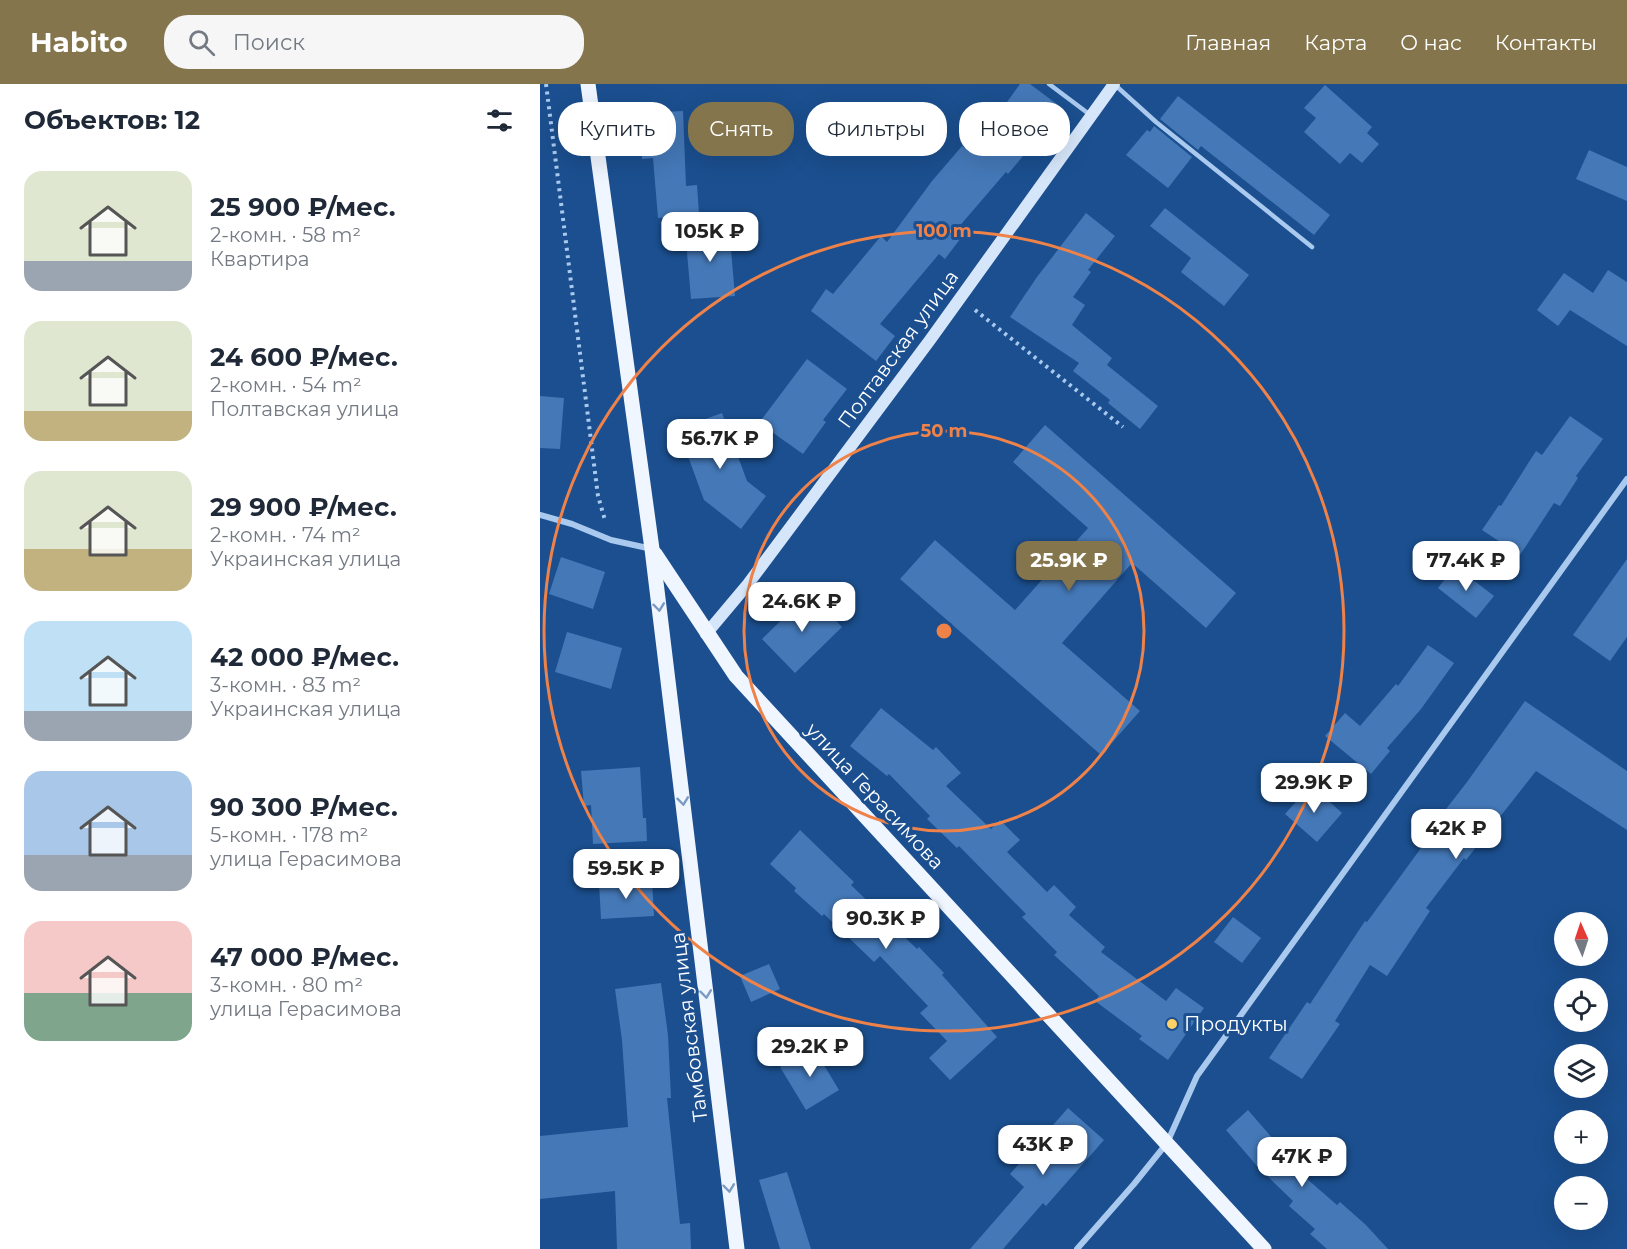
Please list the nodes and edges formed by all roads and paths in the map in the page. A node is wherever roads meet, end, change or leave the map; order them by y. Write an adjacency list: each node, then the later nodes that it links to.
1 (546, 84): 11 (path)
2 (588, 84): 12 (main road, Тамбовская улица)
3 (1048, 84): 5 (lane)
4 (1114, 84): 5 (street, Полтавская улица); 6 (lane)
5 (1091, 116): 7 (street, Полтавская улица)
6 (1312, 247)
7 (960, 298): 8 (path); 13 (street, Полтавская улица)
8 (1123, 427)
9 (1627, 479): 14 (street)
10 (540, 515): 11 (street)
11 (611, 540): 12 (street)
12 (652, 549): 13 (main road, улица Герасимова); 15 (main road, Тамбовская улица, one-way to 15)
13 (706, 634): 14 (main road, улица Герасимова)
14 (1167, 1143): 16 (street); 17 (main road, улица Герасимова)
15 (737, 1249)
16 (1077, 1249)
17 (1264, 1249)

